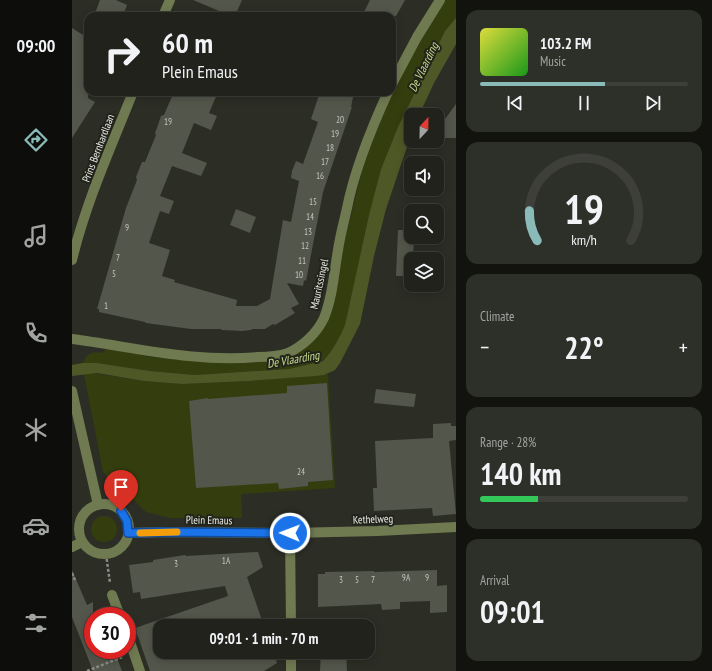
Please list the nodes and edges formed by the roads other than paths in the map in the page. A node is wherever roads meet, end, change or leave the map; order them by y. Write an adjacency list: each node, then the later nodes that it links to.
1 (170, 0): 3 (street)
2 (440, 0): 4 (street)
3 (165, 12)
4 (396, 76)
5 (131, 96): 7 (street, Prins Bernhardlaan)
6 (386, 96): 8 (street, Mauritssingel)
7 (72, 260)
8 (72, 339)
9 (73, 396): 10 (street)
10 (98, 505): 12 (street); 14 (street)
11 (456, 527): 13 (street, Kethelweg)
12 (128, 533): 13 (street, Plein Emaus); 14 (street)
13 (290, 533): 18 (street)
14 (82, 542): 15 (street)
15 (72, 547)
16 (112, 595): 17 (street)
17 (117, 607)
18 (291, 619)
19 (136, 658): 21 (street)
20 (291, 659): 22 (street)
21 (140, 671)
22 (291, 671)

